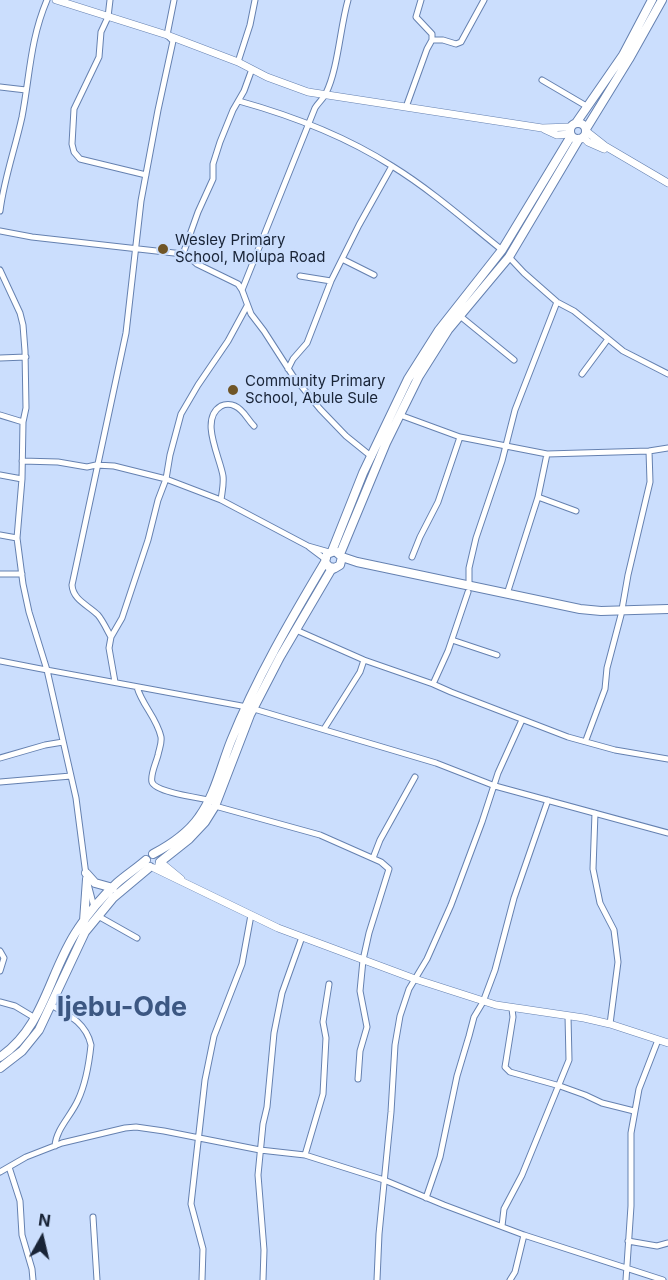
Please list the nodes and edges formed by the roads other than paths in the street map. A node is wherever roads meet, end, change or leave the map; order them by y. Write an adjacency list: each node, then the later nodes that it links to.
1 (47, 0): 18 (street)
2 (57, 0): 11 (street)
3 (110, 0): 11 (street)
4 (174, 0): 12 (street)
5 (255, 0): 14 (street)
6 (348, 0): 19 (street)
7 (421, 0): 13 (street)
8 (484, 0): 13 (street)
9 (652, 0): 21 (main road)
10 (662, 0): 24 (main road)
11 (108, 17): 12 (street); 26 (street)
12 (167, 35): 14 (street); 26 (street)
13 (432, 40): 22 (street)
14 (238, 62): 15 (street)
15 (252, 69): 19 (street); 20 (street)
16 (542, 80): 21 (street)
17 (0, 87): 18 (street)
18 (26, 90): 28 (street)
19 (326, 94): 22 (street); 23 (street)
20 (239, 101): 23 (street); 31 (street)
21 (588, 106): 24 (main road)
22 (406, 107): 24 (street)
23 (309, 124): 25 (street); 38 (street)
24 (578, 132): 27 (street); 32 (main road)
25 (393, 166): 32 (street); 33 (street)
26 (146, 175): 30 (street)
27 (668, 183)
28 (0, 211)
29 (0, 231): 30 (street)
30 (134, 248): 31 (street); 60 (street)
31 (183, 254): 38 (street)
32 (506, 254): 39 (street); 41 (main road); 58 (main road)
33 (342, 259): 35 (street); 37 (street)
34 (0, 270): 43 (street)
35 (374, 275)
36 (300, 276): 37 (street)
37 (331, 281): 46 (street)
38 (242, 290): 40 (street)
39 (557, 302): 42 (street); 54 (street)
40 (247, 306): 46 (street); 63 (street)
41 (460, 316): 45 (street); 49 (main road)
42 (609, 339): 47 (street); 48 (street)
43 (26, 357): 44 (street); 51 (street)
44 (0, 358)
45 (514, 360)
46 (288, 369): 58 (street)
47 (582, 374)
48 (668, 374)
49 (400, 415): 53 (street); 70 (main road)
50 (0, 416): 51 (street)
51 (23, 422): 59 (street)
52 (254, 426): 65 (street)
53 (460, 437): 54 (street); 69 (street)
54 (505, 447): 57 (street); 73 (street)
55 (668, 448): 56 (street)
56 (649, 451): 57 (street); 76 (street)
57 (547, 454): 64 (street)
58 (372, 457): 70 (main road)
59 (22, 461): 60 (street); 62 (street)
60 (96, 465): 63 (street); 78 (street)
61 (0, 475): 62 (street)
62 (22, 479): 68 (street)
63 (166, 479): 65 (street); 78 (street)
64 (538, 497): 66 (street); 74 (street)
65 (221, 500): 70 (street)
66 (576, 511)
67 (0, 536): 68 (street)
68 (17, 538): 72 (street)
69 (412, 557)
70 (334, 558): 73 (main road); 77 (main road); 87 (main road)
71 (0, 574): 72 (street)
72 (22, 574): 83 (street)
73 (468, 589): 74 (main road); 76 (main road); 79 (street)
74 (507, 594): 76 (main road)
75 (668, 611): 76 (main road)
76 (622, 612): 90 (street)
77 (296, 630): 81 (street); 87 (main road)
78 (111, 637): 84 (street)
79 (452, 640): 80 (street); 85 (street)
80 (497, 655)
81 (364, 660): 85 (street); 89 (street)
82 (0, 661): 83 (street)
83 (47, 670): 84 (street); 91 (street)
84 (115, 682): 86 (street)
85 (433, 684): 88 (street)
86 (136, 687): 87 (street); 99 (street)
87 (250, 708): 89 (street); 99 (main road)
88 (522, 720): 90 (street); 97 (street)
89 (324, 729): 97 (street)
90 (586, 740): 93 (street)
91 (63, 742): 92 (street); 94 (street)
92 (0, 758)
93 (668, 759)
94 (70, 776): 96 (street); 104 (street)
95 (415, 777): 102 (street)
96 (0, 782)
97 (495, 786): 98 (street); 114 (street)
98 (548, 800): 100 (street); 117 (street)
99 (212, 803): 102 (street); 103 (main road)
100 (595, 813): 101 (street); 122 (street)
101 (668, 833)
102 (373, 858): 112 (street)
103 (154, 863): 105 (main road); 106 (main road); 107 (street)
104 (86, 876): 105 (main road); 106 (street); 108 (main road)
105 (113, 888): 106 (main road)
106 (96, 912): 108 (main road); 109 (street); 118 (main road)
107 (251, 915): 110 (street); 130 (street)
108 (84, 921): 121 (main road)
109 (137, 938)
110 (302, 938): 112 (street); 132 (street)
111 (0, 951): 113 (street)
112 (363, 960): 114 (street); 127 (street)
113 (0, 971)
114 (416, 979): 117 (street); 136 (street)
115 (329, 984): 133 (street)
116 (0, 1002): 121 (street)
117 (483, 1002): 119 (street); 137 (street)
118 (51, 1005): 126 (main road); 131 (street)
119 (512, 1009): 120 (street); 128 (street)
120 (568, 1016): 122 (street); 128 (street)
121 (35, 1018): 125 (main road)
122 (610, 1024): 123 (street)
123 (658, 1040): 124 (street); 129 (street)
124 (668, 1043)
125 (0, 1057)
126 (0, 1068)
127 (358, 1079)
128 (560, 1086): 129 (street); 139 (street)
129 (634, 1111): 141 (street)
130 (199, 1137): 131 (street); 132 (street); 146 (street)
131 (55, 1146): 134 (street)
132 (260, 1150): 133 (street); 147 (street)
133 (305, 1155): 136 (street)
134 (9, 1167): 135 (street); 144 (street)
135 (0, 1172)
136 (384, 1180): 137 (street); 148 (street)
137 (426, 1198): 139 (street)
138 (93, 1217): 145 (street)
139 (502, 1226): 140 (street)
140 (524, 1235): 143 (street); 149 (street)
141 (628, 1241): 142 (street); 143 (street)
142 (668, 1243)
143 (627, 1268): 150 (street); 151 (street)
144 (33, 1280)
145 (97, 1280)
146 (202, 1280)
147 (263, 1280)
148 (377, 1280)
149 (510, 1280)
150 (626, 1280)
151 (663, 1280)

